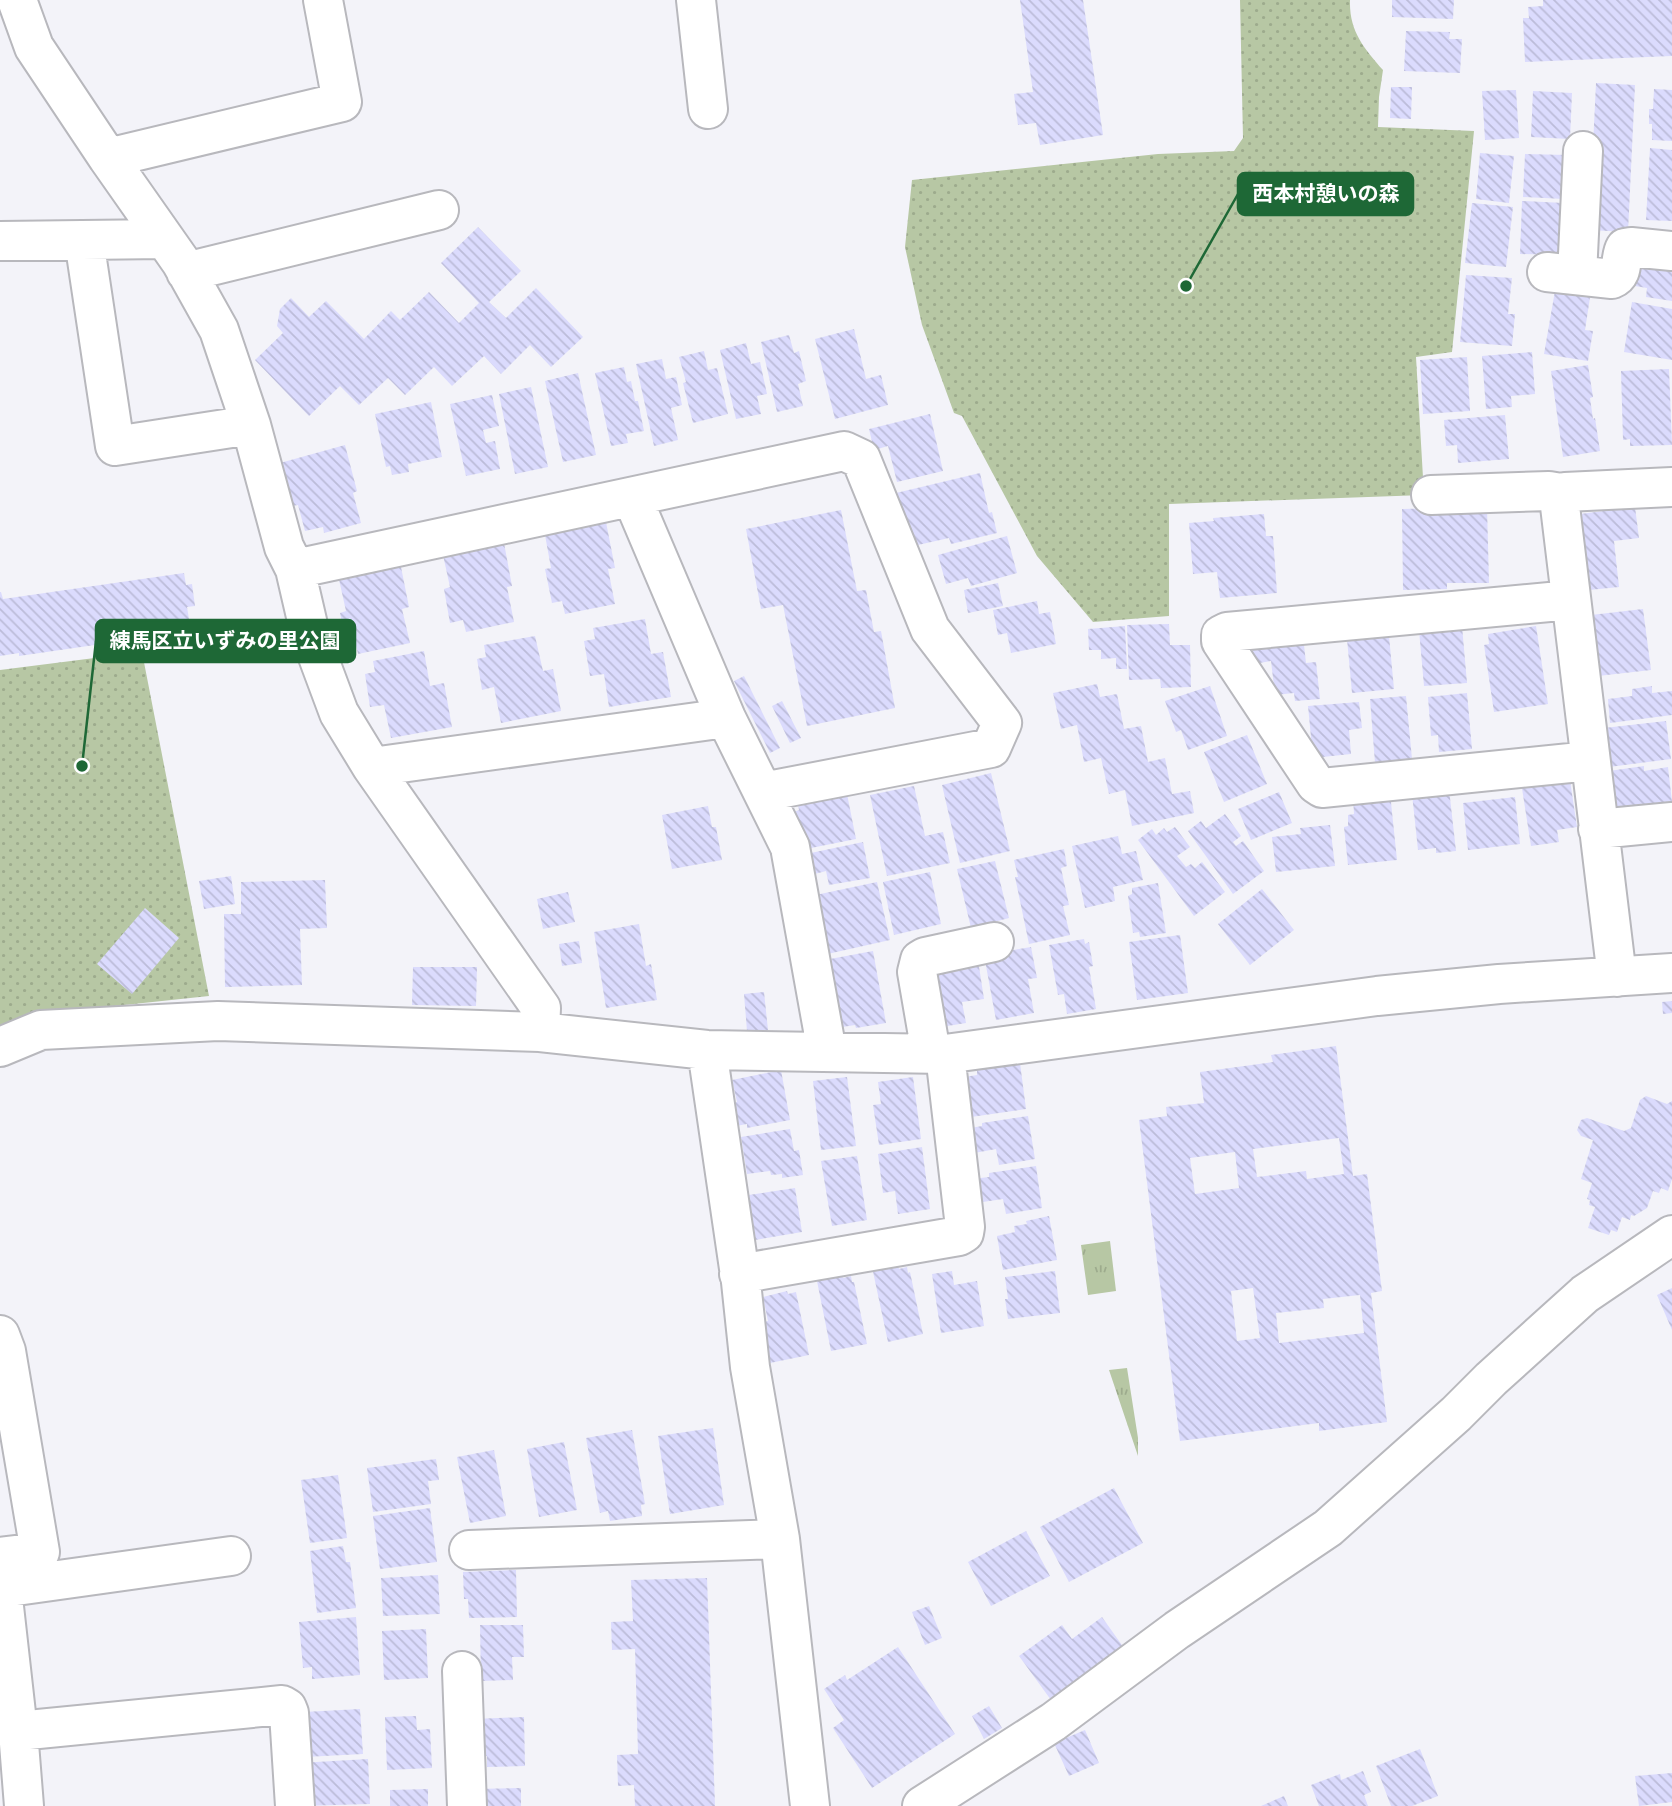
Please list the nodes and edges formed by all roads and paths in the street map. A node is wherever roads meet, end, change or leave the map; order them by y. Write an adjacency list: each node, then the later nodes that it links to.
1 (18, 0): 6 (street)
2 (323, 0): 6 (street)
3 (696, 0): 4 (street)
4 (708, 109)
5 (1583, 151): 11 (street)
6 (108, 158): 8 (street)
7 (439, 210): 12 (street)
8 (164, 239): 9 (street); 12 (street)
9 (84, 240): 10 (street); 13 (street)
10 (0, 241)
11 (1672, 251)
12 (186, 272): 13 (street)
13 (251, 425): 18 (street)
14 (1672, 487): 15 (street)
15 (1561, 493): 16 (street); 19 (street)
16 (1431, 495)
17 (632, 497): 18 (street); 20 (street); 23 (street)
18 (295, 569): 22 (street)
19 (1571, 600): 21 (street); 21 (street)
20 (726, 718): 22 (street); 23 (street)
21 (1590, 761): 25 (street)
22 (372, 767): 29 (street)
23 (763, 792): 32 (street)
24 (1672, 822): 25 (street)
25 (1598, 829): 28 (street)
26 (993, 943): 33 (street)
27 (1672, 973): 28 (street)
28 (1617, 977): 33 (street)
29 (540, 1032): 30 (street); 31 (street)
30 (0, 1047)
31 (707, 1051): 32 (street); 35 (street)
32 (827, 1052): 33 (street)
33 (938, 1054): 35 (street)
34 (1672, 1235): 47 (street)
35 (739, 1274): 37 (street)
36 (2, 1346): 40 (street)
37 (780, 1539): 38 (street); 46 (street)
38 (469, 1550)
39 (231, 1556): 40 (street)
40 (1, 1572): 42 (street)
41 (462, 1671): 45 (street)
42 (18, 1731): 43 (street); 44 (street)
43 (24, 1806)
44 (295, 1806)
45 (467, 1806)
46 (810, 1806)
47 (922, 1806)

